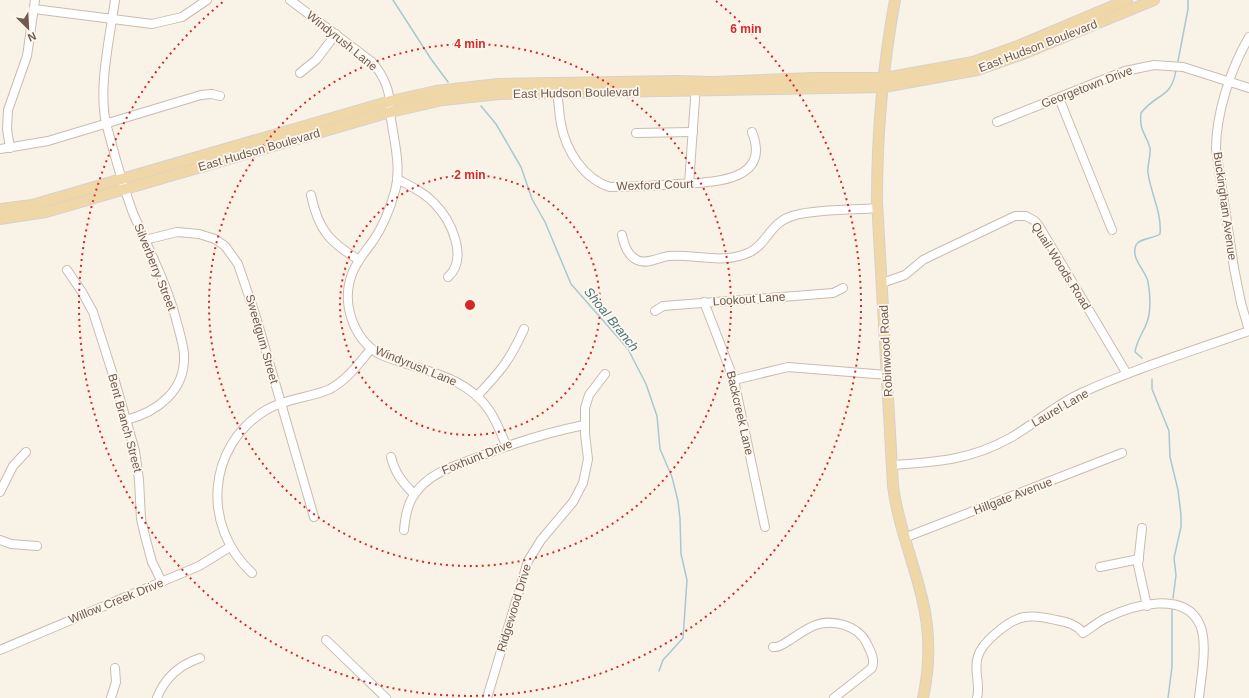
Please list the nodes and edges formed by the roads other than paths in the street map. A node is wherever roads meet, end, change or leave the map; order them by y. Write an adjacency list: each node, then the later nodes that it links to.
1 (35, 0): 8 (street)
2 (115, 0): 9 (street, Silverberry Street)
3 (207, 0): 9 (street)
4 (290, 0): 10 (street, Windyrush Lane)
5 (895, 0): 15 (main road, Robinwood Road)
6 (1127, 0): 15 (main road, East Hudson Boulevard)
7 (1154, 0): 15 (main road, East Hudson Boulevard)
8 (34, 9): 9 (street); 28 (street)
9 (112, 19): 23 (street, Silverberry Street)
10 (336, 34): 12 (street); 21 (street, Windyrush Lane)
11 (1249, 38): 13 (street, Buckingham Avenue)
12 (300, 73)
13 (1230, 81): 17 (street, Georgetown Drive); 20 (street, Georgetown Drive); 48 (street, Buckingham Avenue)
14 (560, 82): 16 (main road, East Hudson Boulevard); 18 (main road); 21 (main road, East Hudson Boulevard)
15 (884, 82): 16 (main road, East Hudson Boulevard); 34 (main road, Robinwood Road)
16 (696, 86): 18 (main road, East Hudson Boulevard); 25 (street)
17 (1249, 88)
18 (557, 93): 22 (main road, East Hudson Boulevard); 32 (street, Wexford Court)
19 (220, 96): 23 (street)
20 (1059, 98): 24 (street, Georgetown Drive); 37 (street)
21 (390, 102): 22 (street, Windyrush Lane); 31 (main road, East Hudson Boulevard)
22 (390, 112): 30 (street, Windyrush Lane); 31 (main road, East Hudson Boulevard)
23 (106, 122): 28 (street); 31 (street, Silverberry Street)
24 (997, 122)
25 (693, 132): 27 (street); 32 (street)
26 (752, 132): 32 (street, Wexford Court)
27 (636, 133)
28 (10, 148): 29 (street)
29 (0, 149)
30 (398, 180): 40 (street, Windyrush Lane); 42 (street)
31 (124, 184): 35 (main road, East Hudson Boulevard); 36 (main road, East Hudson Boulevard); 39 (street, Silverberry Street)
32 (689, 184)
33 (311, 195): 40 (street)
34 (878, 208): 38 (street); 43 (main road, Robinwood Road)
35 (0, 209)
36 (0, 219)
37 (1112, 230)
38 (622, 235)
39 (146, 240): 55 (street, Sweetgum Street); 56 (street, Silverberry Street)
40 (359, 260): 49 (street, Windyrush Lane)
41 (67, 270): 56 (street, Bent Branch Street)
42 (448, 277)
43 (882, 283): 51 (street, Quail Woods Road); 52 (main road, Robinwood Road)
44 (843, 288): 45 (street, Lookout Lane)
45 (704, 302): 46 (street, Lookout Lane); 53 (street, Backcreek Lane)
46 (654, 310)
47 (524, 329): 54 (street)
48 (1249, 330): 51 (street, Laurel Lane)
49 (371, 349): 54 (street, Windyrush Lane); 55 (street)
50 (605, 374): 57 (street, Ridgewood Drive)
51 (1127, 374): 62 (street, Laurel Lane)
52 (887, 375): 53 (street); 62 (main road, Robinwood Road)
53 (734, 380): 66 (street, Backcreek Lane)
54 (477, 396): 58 (street, Windyrush Lane)
55 (280, 403): 65 (street, Sweetgum Street); 72 (street)
56 (126, 420): 76 (street, Bent Branch Street)
57 (584, 425): 58 (street, Foxhunt Drive); 87 (street, Ridgewood Drive)
58 (506, 445): 64 (street, Foxhunt Drive)
59 (26, 452): 63 (street)
60 (1122, 453): 69 (street, Hillgate Avenue)
61 (390, 457): 64 (street)
62 (893, 465): 69 (main road, Robinwood Road)
63 (0, 492)
64 (414, 494): 68 (street, Foxhunt Drive)
65 (314, 517)
66 (765, 527)
67 (1142, 528): 73 (street)
68 (404, 530)
69 (904, 538): 83 (main road, Robinwood Road)
70 (0, 540): 71 (street)
71 (36, 546)
72 (230, 547): 75 (street); 76 (street, Willow Creek Drive)
73 (1139, 559): 74 (street); 77 (street)
74 (1100, 567)
75 (252, 573)
76 (162, 582): 80 (street, Willow Creek Drive)
77 (1147, 606): 89 (street); 90 (street)
78 (326, 640): 86 (street)
79 (773, 647): 88 (street)
80 (0, 650)
81 (200, 658): 85 (street)
82 (115, 668): 84 (street)
83 (926, 697)
84 (111, 698)
85 (157, 698)
86 (386, 698)
87 (488, 698)
88 (834, 698)
89 (977, 698)
90 (1199, 698)

